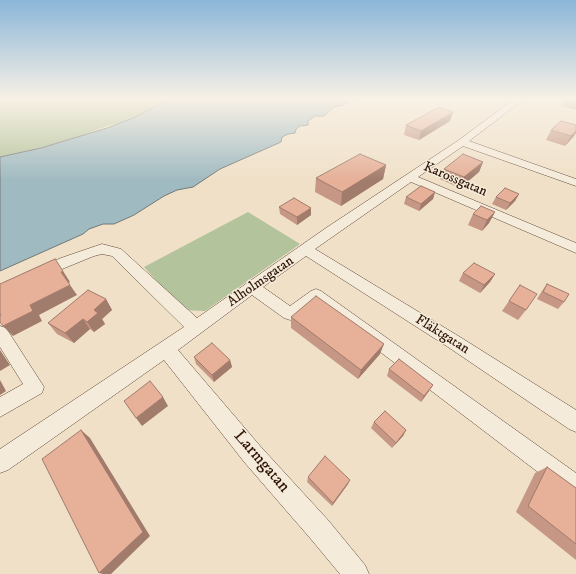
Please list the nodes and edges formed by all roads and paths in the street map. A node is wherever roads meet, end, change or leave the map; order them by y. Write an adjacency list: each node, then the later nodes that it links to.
1 (484, 126): 2 (street, Alholmsgatan)
2 (462, 142): 3 (street, Alholmsgatan); 4 (street)
3 (410, 177): 5 (street, Karossgatan); 6 (street, Alholmsgatan)
4 (576, 183)
5 (576, 248)
6 (306, 250): 8 (street, Alholmsgatan); 13 (street, Fläktgatan)
7 (26, 280): 9 (street)
8 (253, 288): 9 (street, Alholmsgatan); 15 (street)
9 (196, 328): 11 (street, Alholmsgatan)
10 (0, 333): 12 (street)
11 (166, 349): 14 (street, Alholmsgatan); 16 (street, Larmgatan)
12 (0, 408)
13 (576, 422)
14 (0, 462)
15 (576, 487)
16 (356, 574)

